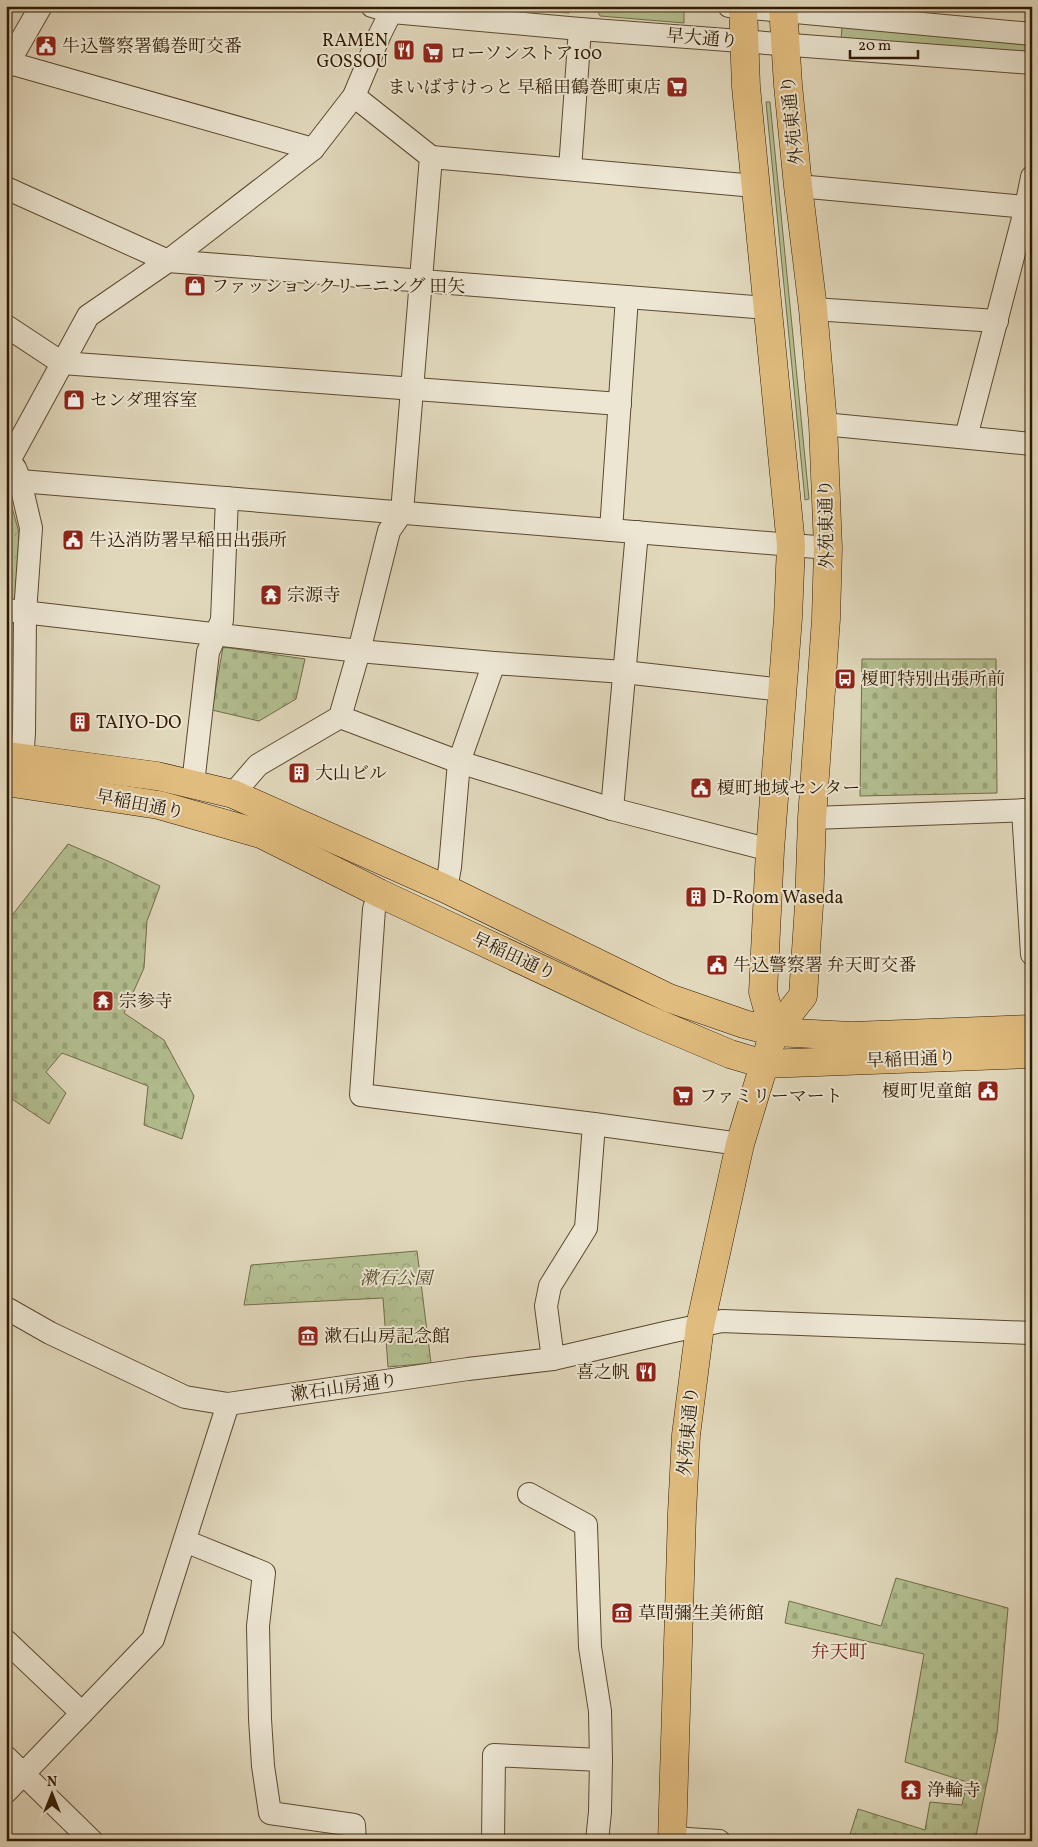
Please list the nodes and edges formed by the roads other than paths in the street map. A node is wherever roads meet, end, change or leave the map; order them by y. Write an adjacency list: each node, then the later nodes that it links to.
1 (41, 6): 9 (street)
2 (739, 7): 4 (street, 早大通り); 7 (main road, 外苑東通り)
3 (386, 8): 5 (street, 早大通り); 11 (street)
4 (783, 8): 6 (street, 早大通り); 8 (main road, 外苑東通り)
5 (580, 29): 7 (street, 早大通り); 14 (street)
6 (1032, 34)
7 (743, 42): 8 (street, 早大通り); 16 (main road, 外苑東通り)
8 (784, 44): 10 (street, 早大通り); 17 (main road, 外苑東通り)
9 (7, 64): 12 (street)
10 (1032, 64)
11 (354, 96): 12 (street); 13 (street)
12 (313, 149): 20 (street)
13 (431, 157): 14 (street); 21 (street)
14 (570, 169): 16 (street)
15 (1032, 177): 19 (street)
16 (755, 186): 23 (main road, 外苑東通り)
17 (798, 186): 19 (street); 24 (main road, 外苑東通り)
18 (6, 188): 20 (street)
19 (1026, 207): 25 (street)
20 (168, 260): 21 (street); 27 (street)
21 (421, 281): 22 (street); 28 (street)
22 (627, 297): 23 (street); 29 (street)
23 (768, 308): 39 (main road, 外苑東通り)
24 (814, 309): 25 (street); 30 (main road, 外苑東通り)
25 (997, 321): 31 (street)
26 (6, 326): 27 (street)
27 (62, 363): 28 (street); 33 (street)
28 (412, 388): 29 (street); 36 (street)
29 (620, 404): 37 (street)
30 (823, 424): 31 (street); 40 (main road, 外苑東通り)
31 (966, 438): 32 (street)
32 (1032, 444)
33 (9, 454): 34 (street)
34 (20, 480): 35 (street); 41 (street)
35 (227, 498): 36 (street); 42 (street)
36 (402, 512): 37 (street); 43 (street)
37 (611, 530): 38 (street)
38 (637, 532): 39 (street); 45 (street)
39 (791, 545): 40 (street); 46 (main road, 外苑東通り)
40 (828, 548): 54 (main road, 外苑東通り)
41 (16, 611): 42 (street); 49 (street)
42 (215, 634): 43 (street); 50 (street)
43 (359, 652): 44 (street); 47 (street)
44 (494, 663): 45 (street); 48 (street)
45 (624, 672): 46 (street); 52 (street)
46 (783, 690): 55 (main road, 外苑東通り)
47 (340, 717): 48 (street); 51 (street)
48 (459, 762): 52 (street); 56 (street)
49 (14, 770): 50 (main road, 早稲田通り); 57 (main road, 早稲田通り)
50 (192, 784): 51 (main road, 早稲田通り)
51 (233, 794): 56 (main road, 早稲田通り)
52 (612, 809): 55 (street)
53 (1028, 810): 54 (street); 58 (street)
54 (812, 818): 60 (main road, 外苑東通り)
55 (770, 850): 60 (main road, 外苑東通り)
56 (446, 889): 60 (main road, 早稲田通り)
57 (379, 893): 62 (main road, 早稲田通り); 63 (street)
58 (1032, 954)
59 (1032, 1029): 60 (main road, 早稲田通り)
60 (774, 1032): 62 (main road, 外苑東通り)
61 (1032, 1054): 62 (main road, 早稲田通り)
62 (764, 1064): 64 (main road, 外苑東通り)
63 (594, 1124): 64 (street); 68 (street)
64 (740, 1144): 66 (main road, 外苑東通り)
65 (6, 1308): 69 (street, 漱石山房通り)
66 (700, 1326): 67 (street, 漱石山房通り); 68 (street, 漱石山房通り); 78 (main road, 外苑東通り)
67 (1032, 1333)
68 (553, 1359): 69 (street, 漱石山房通り)
69 (228, 1404): 71 (street)
70 (529, 1494): 75 (street)
71 (185, 1541): 73 (street); 80 (street)
72 (6, 1641): 73 (street)
73 (82, 1713): 76 (street)
74 (6, 1757): 76 (street)
75 (601, 1760): 81 (street); 82 (street)
76 (24, 1774): 77 (street); 79 (street)
77 (6, 1792)
78 (672, 1839): 83 (street)
79 (92, 1841)
80 (355, 1841)
81 (493, 1841)
82 (597, 1841)
83 (719, 1841)

